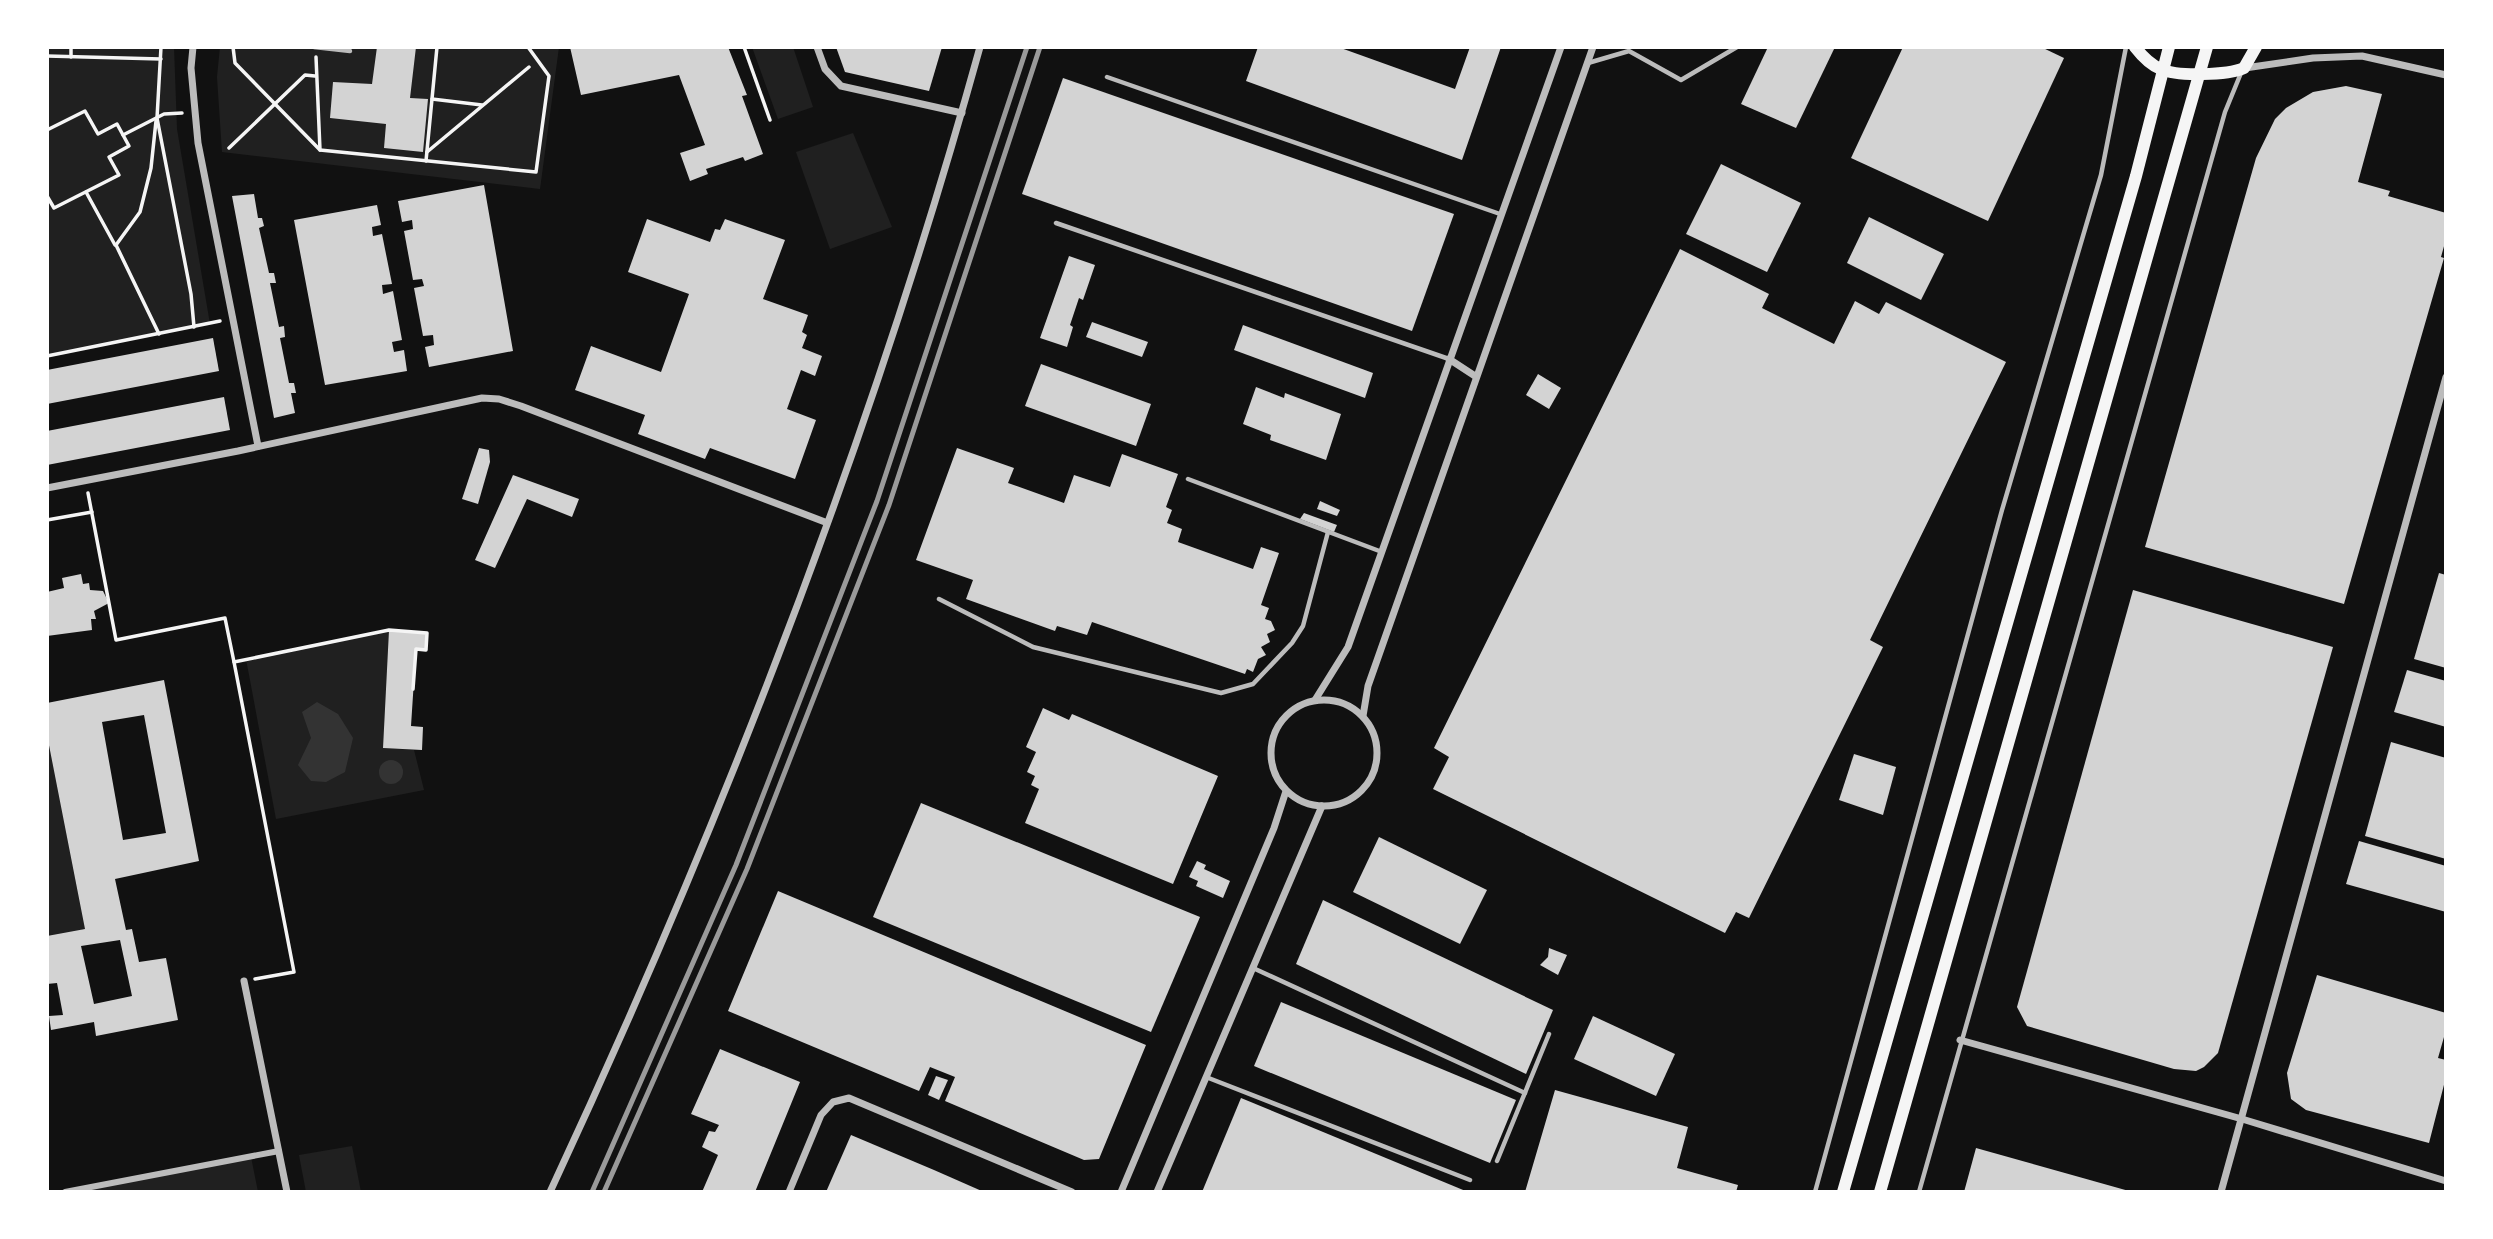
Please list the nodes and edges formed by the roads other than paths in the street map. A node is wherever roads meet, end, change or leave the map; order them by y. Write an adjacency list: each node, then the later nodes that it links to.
1 (194, 47): 29 (street)
2 (315, 47): 15 (lane)
3 (817, 47): 23 (street)
4 (980, 47): 23 (street)
5 (1561, 47): 24 (street)
6 (1593, 47): 17 (street)
7 (1737, 47): 14 (lane)
8 (2126, 47): 58 (lane)
9 (2135, 47): 19 (main road)
10 (2169, 47): 19 (main road)
11 (2207, 47): 20 (main road)
12 (2256, 47): 18 (main road)
13 (2351, 47): 16 (street)
14 (1629, 49): 17 (lane)
15 (350, 51)
16 (2362, 56): 18 (street); 21 (street)
17 (1587, 63): 27 (street)
18 (2243, 69): 20 (main road); 43 (lane)
19 (2162, 71): 20 (main road); 59 (main road)
20 (2200, 73): 60 (main road)
21 (2446, 75)
22 (1107, 77): 24 (lane)
23 (962, 113): 32 (street)
24 (1500, 215): 26 (street)
25 (1056, 223): 26 (lane)
26 (1449, 359): 27 (street); 34 (street)
27 (1475, 376): 37 (street)
28 (2446, 377): 46 (street)
29 (258, 446): 31 (street); 32 (street)
30 (1188, 479): 33 (lane)
31 (47, 488)
32 (825, 522): 53 (street)
33 (1328, 532): 34 (lane); 35 (lane)
34 (1381, 552): 36 (street)
35 (939, 599)
36 (1315, 699): 37 (street); 38 (street)
37 (1363, 716): 39 (street)
38 (1286, 792): 39 (street); 56 (street)
39 (1322, 806): 40 (street)
40 (1253, 968): 44 (street); 45 (lane)
41 (244, 981): 47 (street)
42 (1549, 1034): 45 (lane)
43 (1960, 1040): 46 (street); 61 (lane)
44 (1206, 1077): 49 (lane); 57 (street)
45 (1525, 1093): 48 (lane)
46 (2242, 1119): 50 (street); 62 (street)
47 (279, 1151): 51 (street); 52 (street)
48 (1497, 1161)
49 (1470, 1180)
50 (2446, 1181)
51 (65, 1192)
52 (287, 1192)
53 (550, 1192)
54 (789, 1192): 55 (street)
55 (1072, 1192)
56 (1121, 1192)
57 (1157, 1192)
58 (1815, 1192)
59 (1843, 1192)
60 (1880, 1192)
61 (1919, 1192)
62 (2221, 1192)

